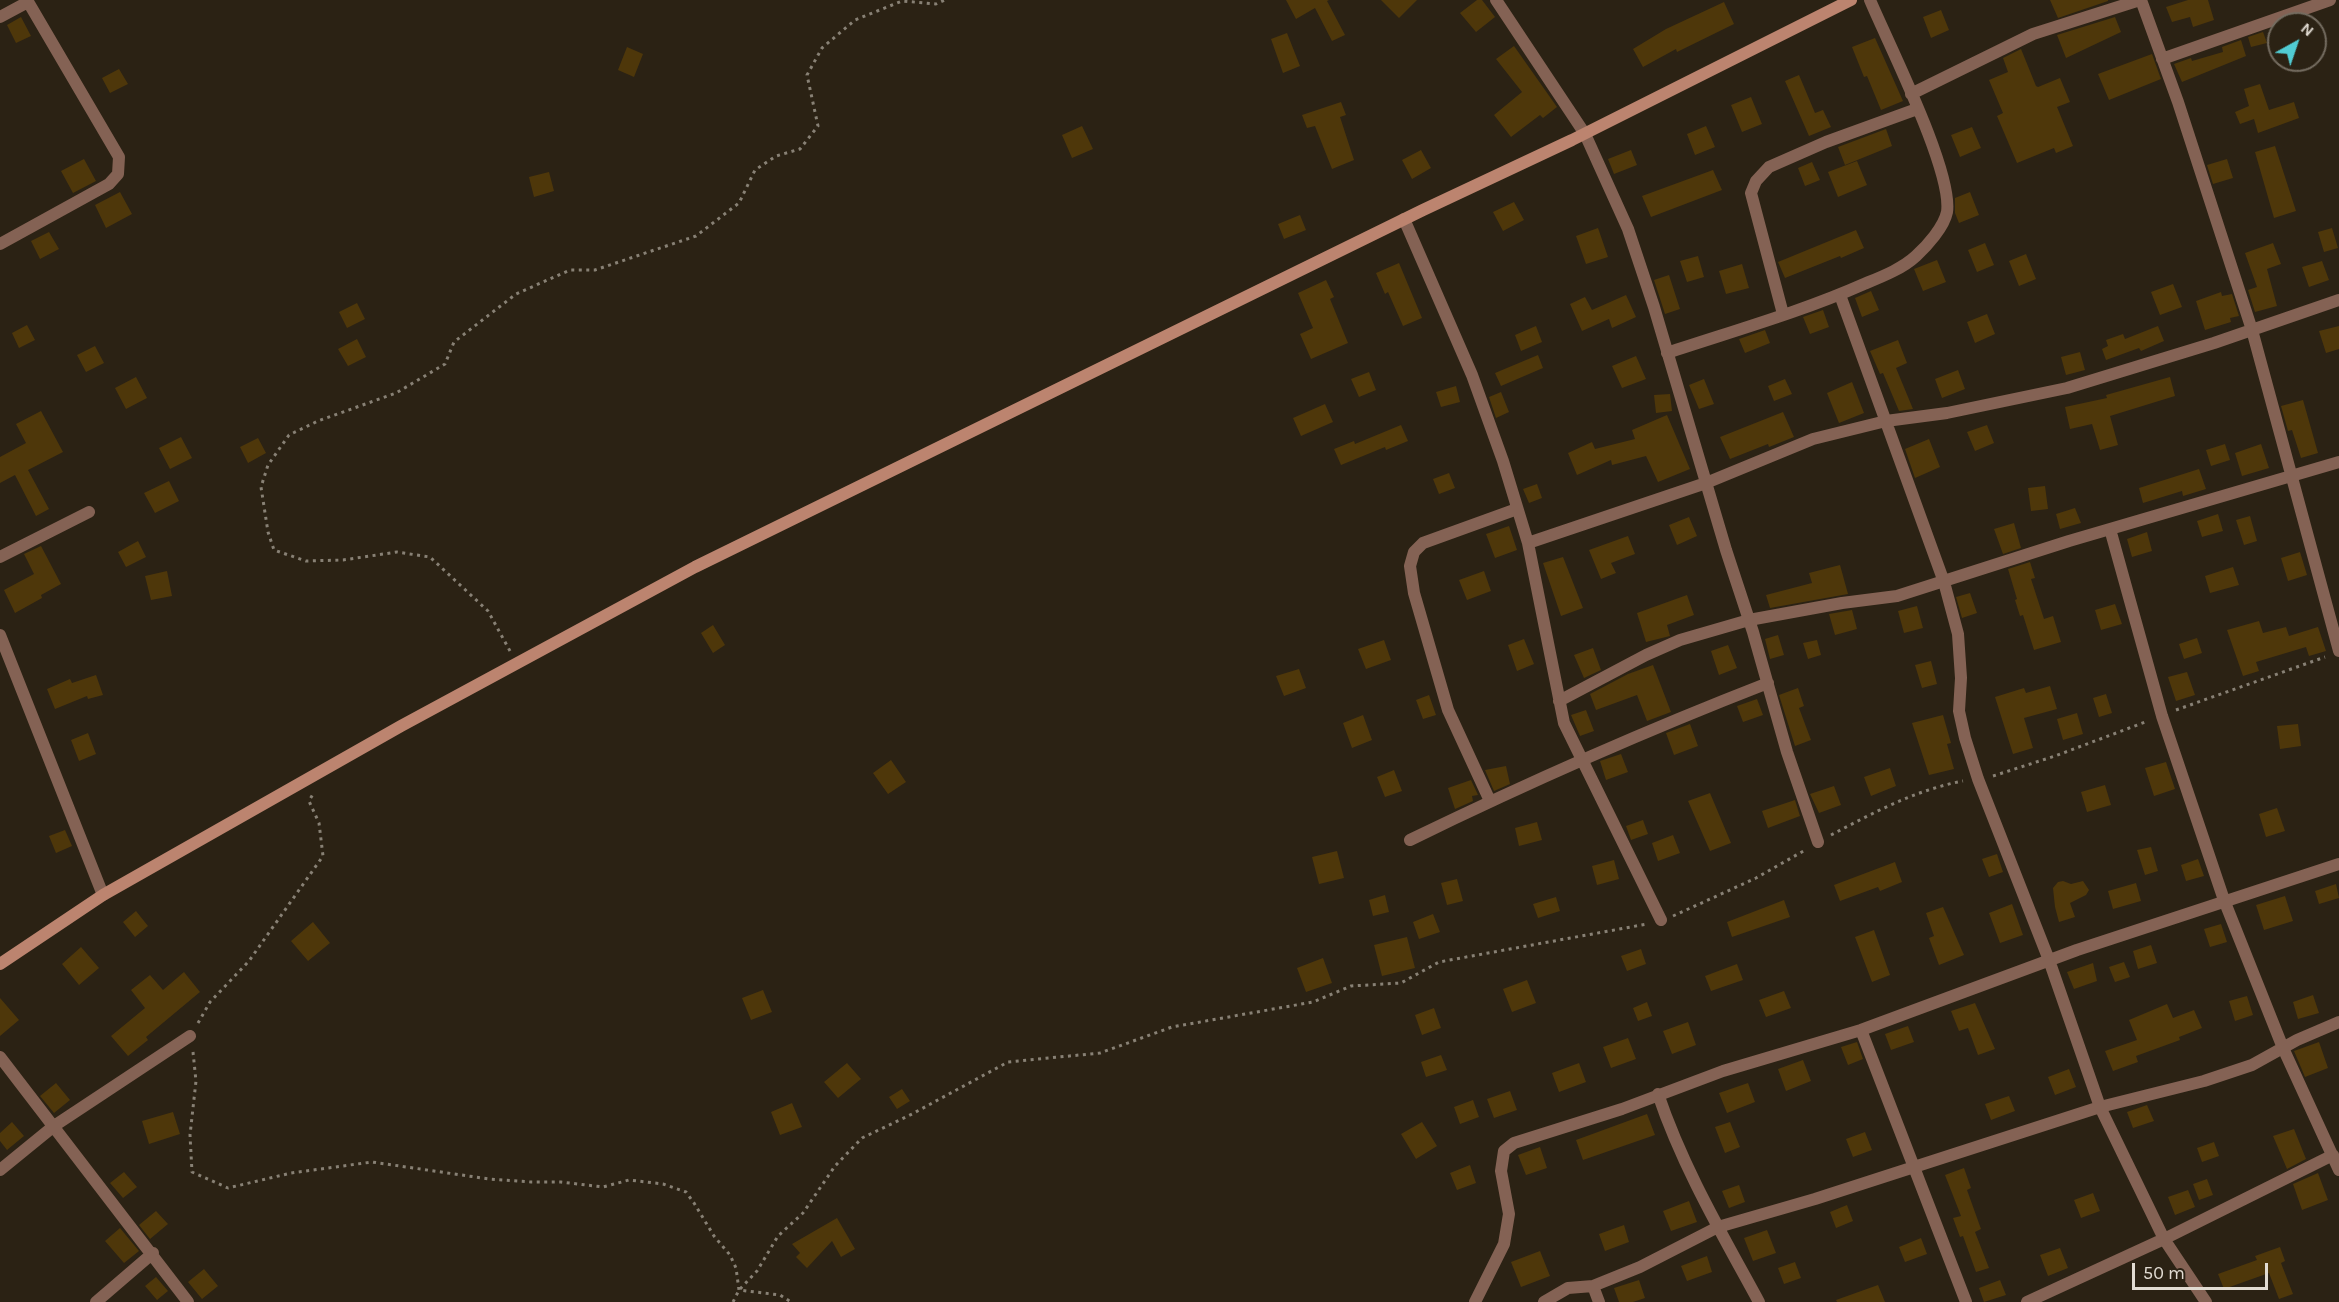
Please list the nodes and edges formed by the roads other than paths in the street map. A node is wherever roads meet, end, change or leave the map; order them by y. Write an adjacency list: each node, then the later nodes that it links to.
1 (1497, 0): 11 (street)
2 (1851, 0): 11 (main road)
3 (1869, 0): 9 (street)
4 (2141, 0): 8 (street); 9 (street)
5 (2330, 0): 8 (street)
6 (28, 1): 7 (street); 13 (street)
7 (0, 17)
8 (2162, 59): 17 (street)
9 (1911, 94): 10 (street)
10 (1917, 109): 14 (street); 16 (street)
11 (1585, 134): 12 (main road); 18 (street)
12 (1404, 219): 23 (street); 39 (main road)
13 (0, 244)
14 (1840, 295): 16 (street); 19 (street)
15 (2339, 300): 17 (street)
16 (1783, 314): 18 (street)
17 (2252, 330): 19 (street); 21 (street)
18 (1667, 353): 22 (street)
19 (1886, 421): 22 (street); 28 (street)
20 (2339, 462): 21 (street)
21 (2290, 476): 25 (street); 31 (street)
22 (1706, 483): 26 (street); 29 (street)
23 (1517, 509): 26 (street); 35 (street)
24 (89, 512): 27 (street)
25 (2110, 529): 28 (street); 40 (street)
26 (1528, 543): 33 (street)
27 (0, 557)
28 (1944, 582): 29 (street); 42 (street)
29 (1749, 620): 32 (street); 33 (street)
30 (0, 635): 39 (street)
31 (2334, 653)
32 (1768, 683): 34 (street); 37 (street)
33 (1559, 701): 34 (street)
34 (1581, 761): 35 (street); 41 (street)
35 (1490, 801): 36 (street)
36 (1410, 840)
37 (1818, 842)
38 (2339, 864): 40 (street)
39 (103, 896): 43 (main road)
40 (2224, 900): 42 (street); 47 (street)
41 (1662, 920)
42 (2049, 960): 45 (street); 50 (street)
43 (0, 964)
44 (2339, 1022): 47 (street)
45 (1861, 1030): 49 (street); 53 (street)
46 (190, 1036): 51 (street)
47 (2283, 1048): 50 (street); 52 (street)
48 (0, 1057): 51 (street)
49 (1658, 1094): 56 (street); 62 (street)
50 (2100, 1107): 53 (street); 57 (street)
51 (54, 1126): 54 (street); 58 (street)
52 (2333, 1155): 55 (street); 57 (street)
53 (1913, 1166): 56 (street); 66 (street)
54 (0, 1170)
55 (2339, 1170)
56 (1718, 1227): 59 (street); 65 (street)
57 (2164, 1239): 67 (street); 68 (street)
58 (153, 1253): 60 (street); 61 (street)
59 (1593, 1286): 63 (street); 64 (street)
60 (96, 1302)
61 (188, 1302)
62 (1475, 1302)
63 (1544, 1302)
64 (1599, 1302)
65 (1759, 1302)
66 (1966, 1302)
67 (2027, 1302)
68 (2206, 1302)

